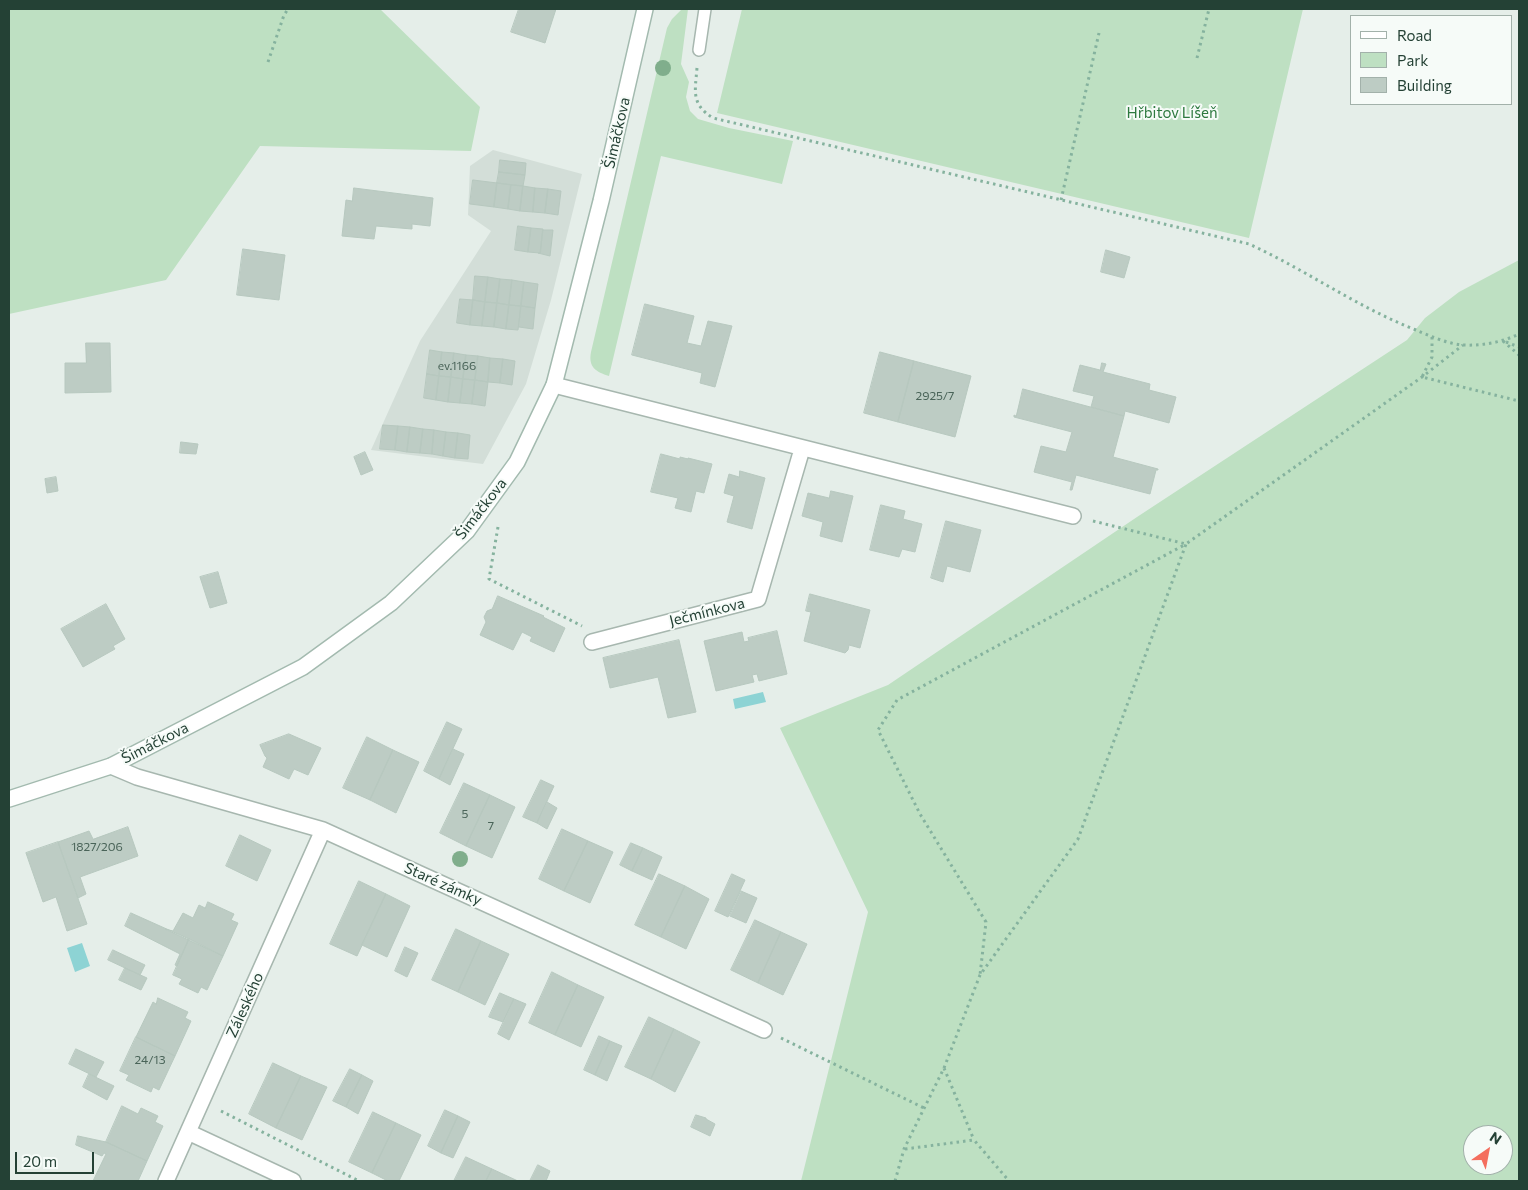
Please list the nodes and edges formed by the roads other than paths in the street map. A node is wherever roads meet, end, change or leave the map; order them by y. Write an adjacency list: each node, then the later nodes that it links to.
1 (645, 9): 4 (street, Šimáčkova)
2 (705, 9): 3 (lane)
3 (699, 50)
4 (554, 385): 5 (street); 8 (street, Šimáčkova)
5 (802, 449): 6 (street); 7 (street, Ječmínkova)
6 (1073, 516)
7 (592, 642)
8 (111, 766): 9 (street, Šimáčkova); 10 (street, Staré zámky)
9 (9, 799)
10 (323, 830): 11 (street, Staré zámky); 12 (street, Záleského)
11 (764, 1030)
12 (188, 1132): 13 (street, Záleského); 14 (street)
13 (166, 1181)
14 (293, 1181)

